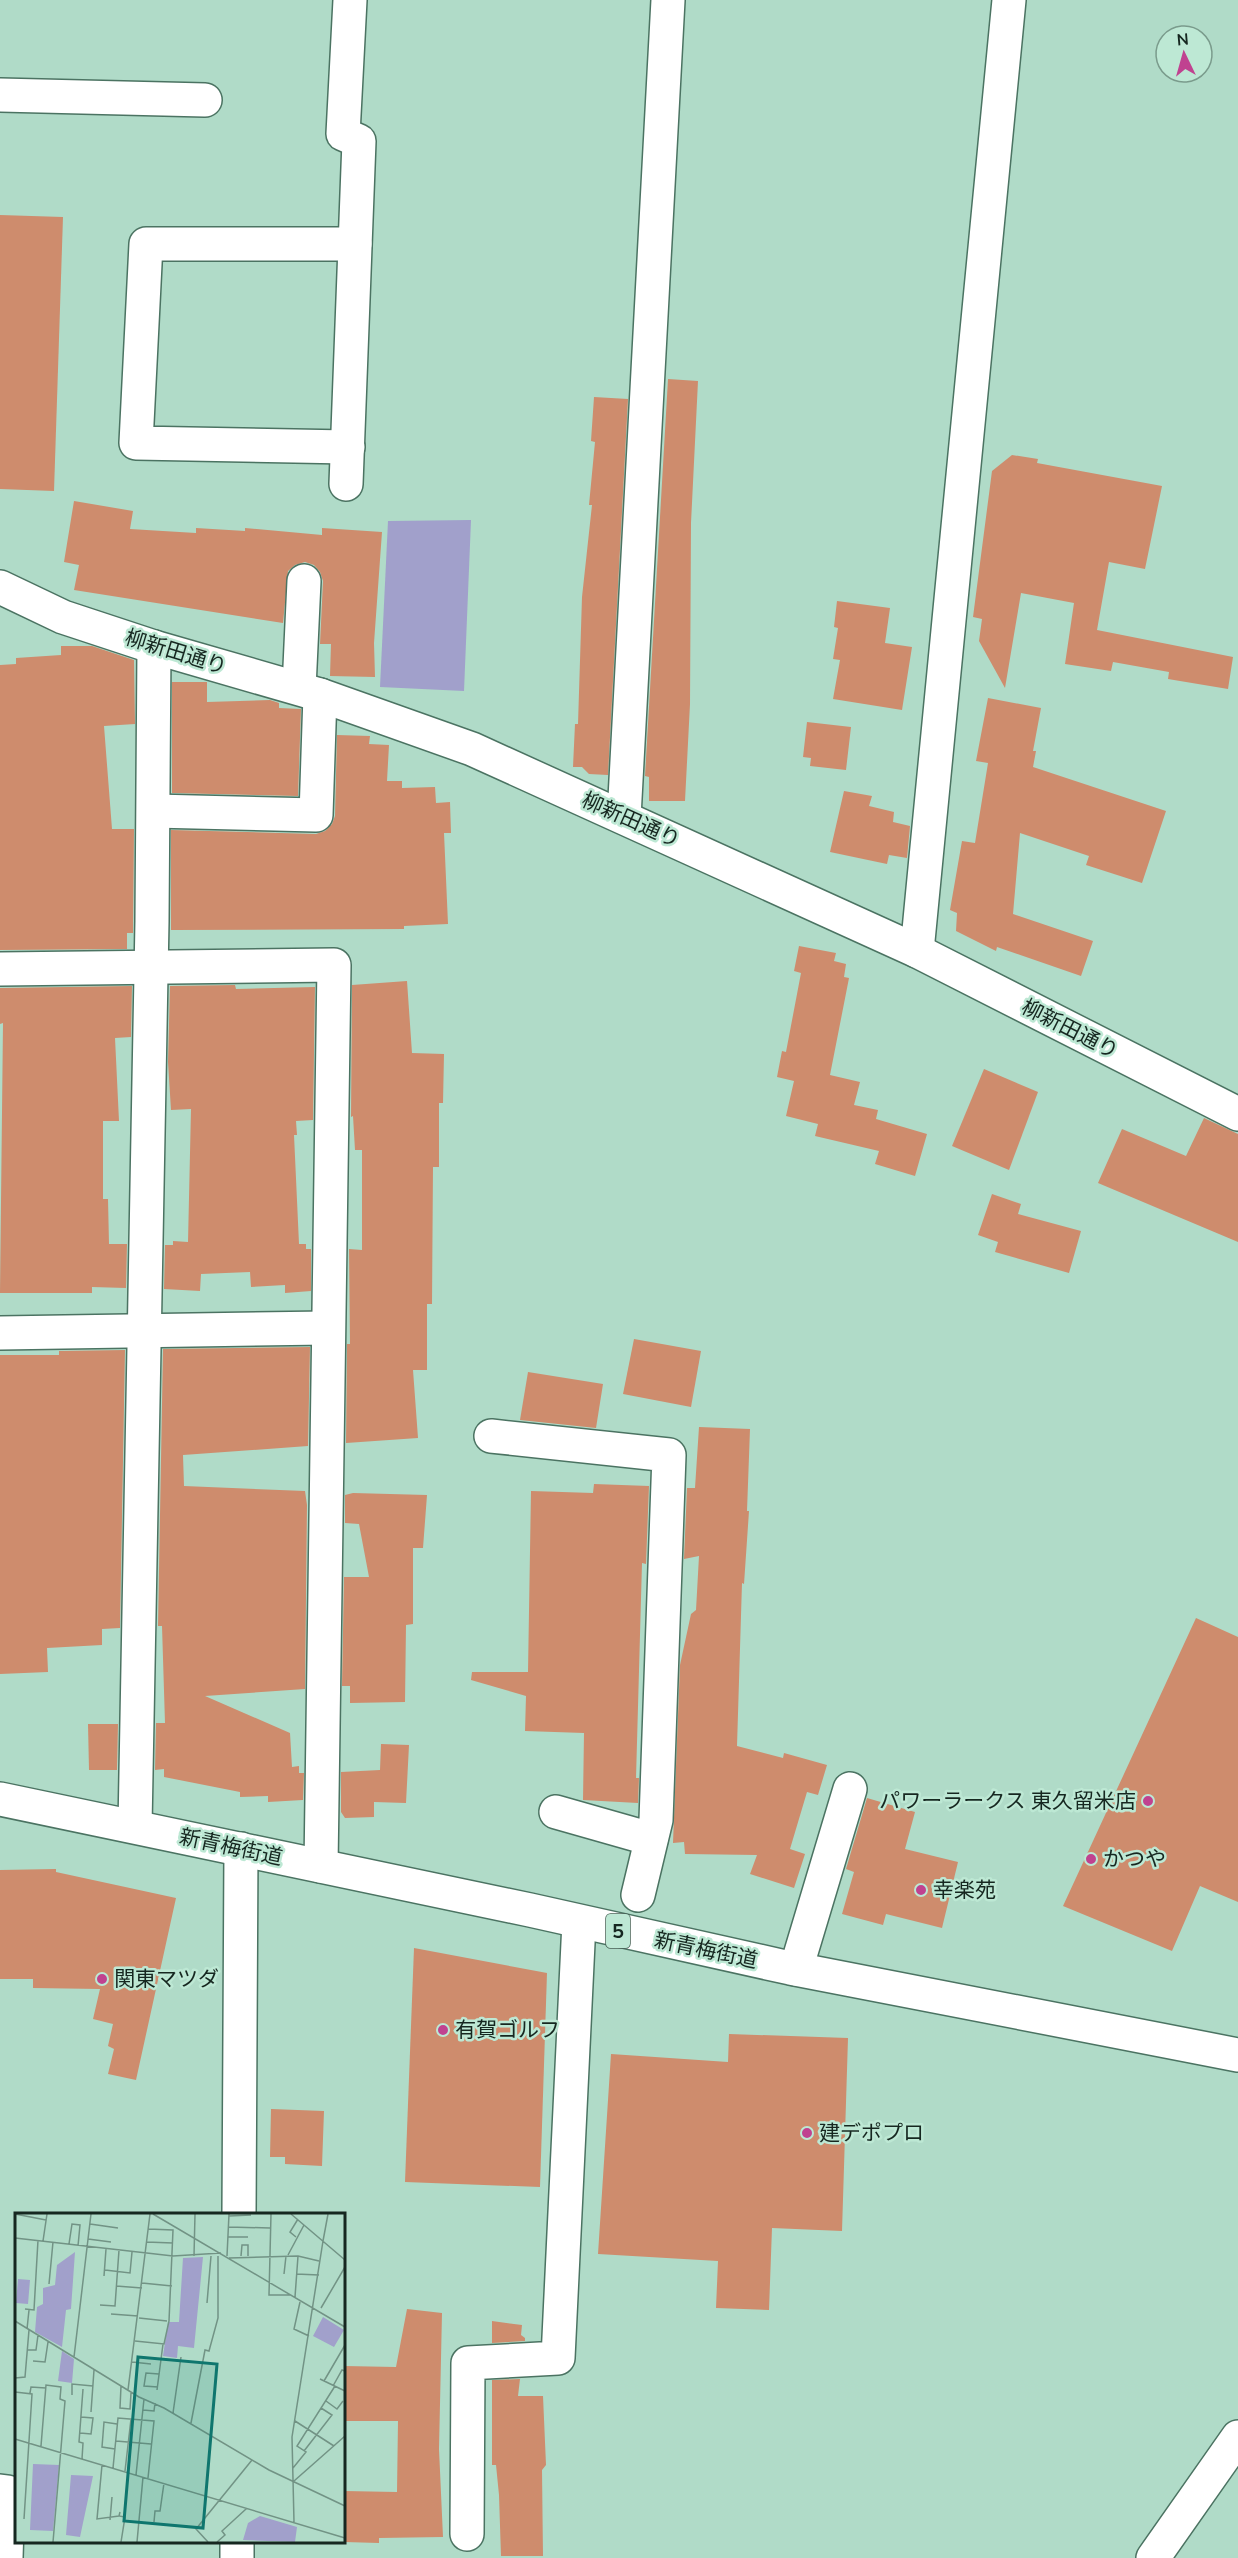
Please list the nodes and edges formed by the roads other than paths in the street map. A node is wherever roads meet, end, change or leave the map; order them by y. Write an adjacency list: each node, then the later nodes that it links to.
1 (350, 0): 6 (street)
2 (668, 0): 14 (street)
3 (1009, 0): 15 (street)
4 (0, 95): 5 (street)
5 (205, 100)
6 (355, 244): 7 (street); 7 (street)
7 (348, 447): 8 (street)
8 (346, 484)
9 (304, 581): 12 (street)
10 (0, 587): 11 (street, 柳新田通り)
11 (154, 647): 12 (street, 柳新田通り); 13 (street)
12 (310, 691): 13 (street); 14 (street, 柳新田通り)
13 (154, 811): 16 (street)
14 (624, 817): 15 (street, 柳新田通り)
15 (917, 951): 18 (street, 柳新田通り)
16 (151, 966): 17 (street); 19 (street); 20 (street)
17 (0, 969)
18 (1238, 1114)
19 (327, 1328): 20 (street); 29 (street)
20 (144, 1331): 21 (street); 26 (street)
21 (0, 1333)
22 (490, 1436): 27 (street)
23 (850, 1789): 32 (street)
24 (0, 1799): 26 (street, 新青梅街道 / 5)
25 (556, 1812): 27 (street)
26 (135, 1826): 28 (street, 新青梅街道 / 5)
27 (651, 1839): 30 (street)
28 (241, 1849): 29 (street, 新青梅街道 / 5); 34 (street)
29 (321, 1866): 31 (street, 新青梅街道 / 5)
30 (638, 1895)
31 (579, 1922): 32 (street, 新青梅街道 / 5); 37 (street)
32 (796, 1969): 33 (street, 新青梅街道 / 5)
33 (1238, 2055)
34 (239, 2213)
35 (1238, 2437): 39 (street)
36 (0, 2491): 38 (street)
37 (467, 2534)
38 (6, 2558)
39 (1153, 2558)

